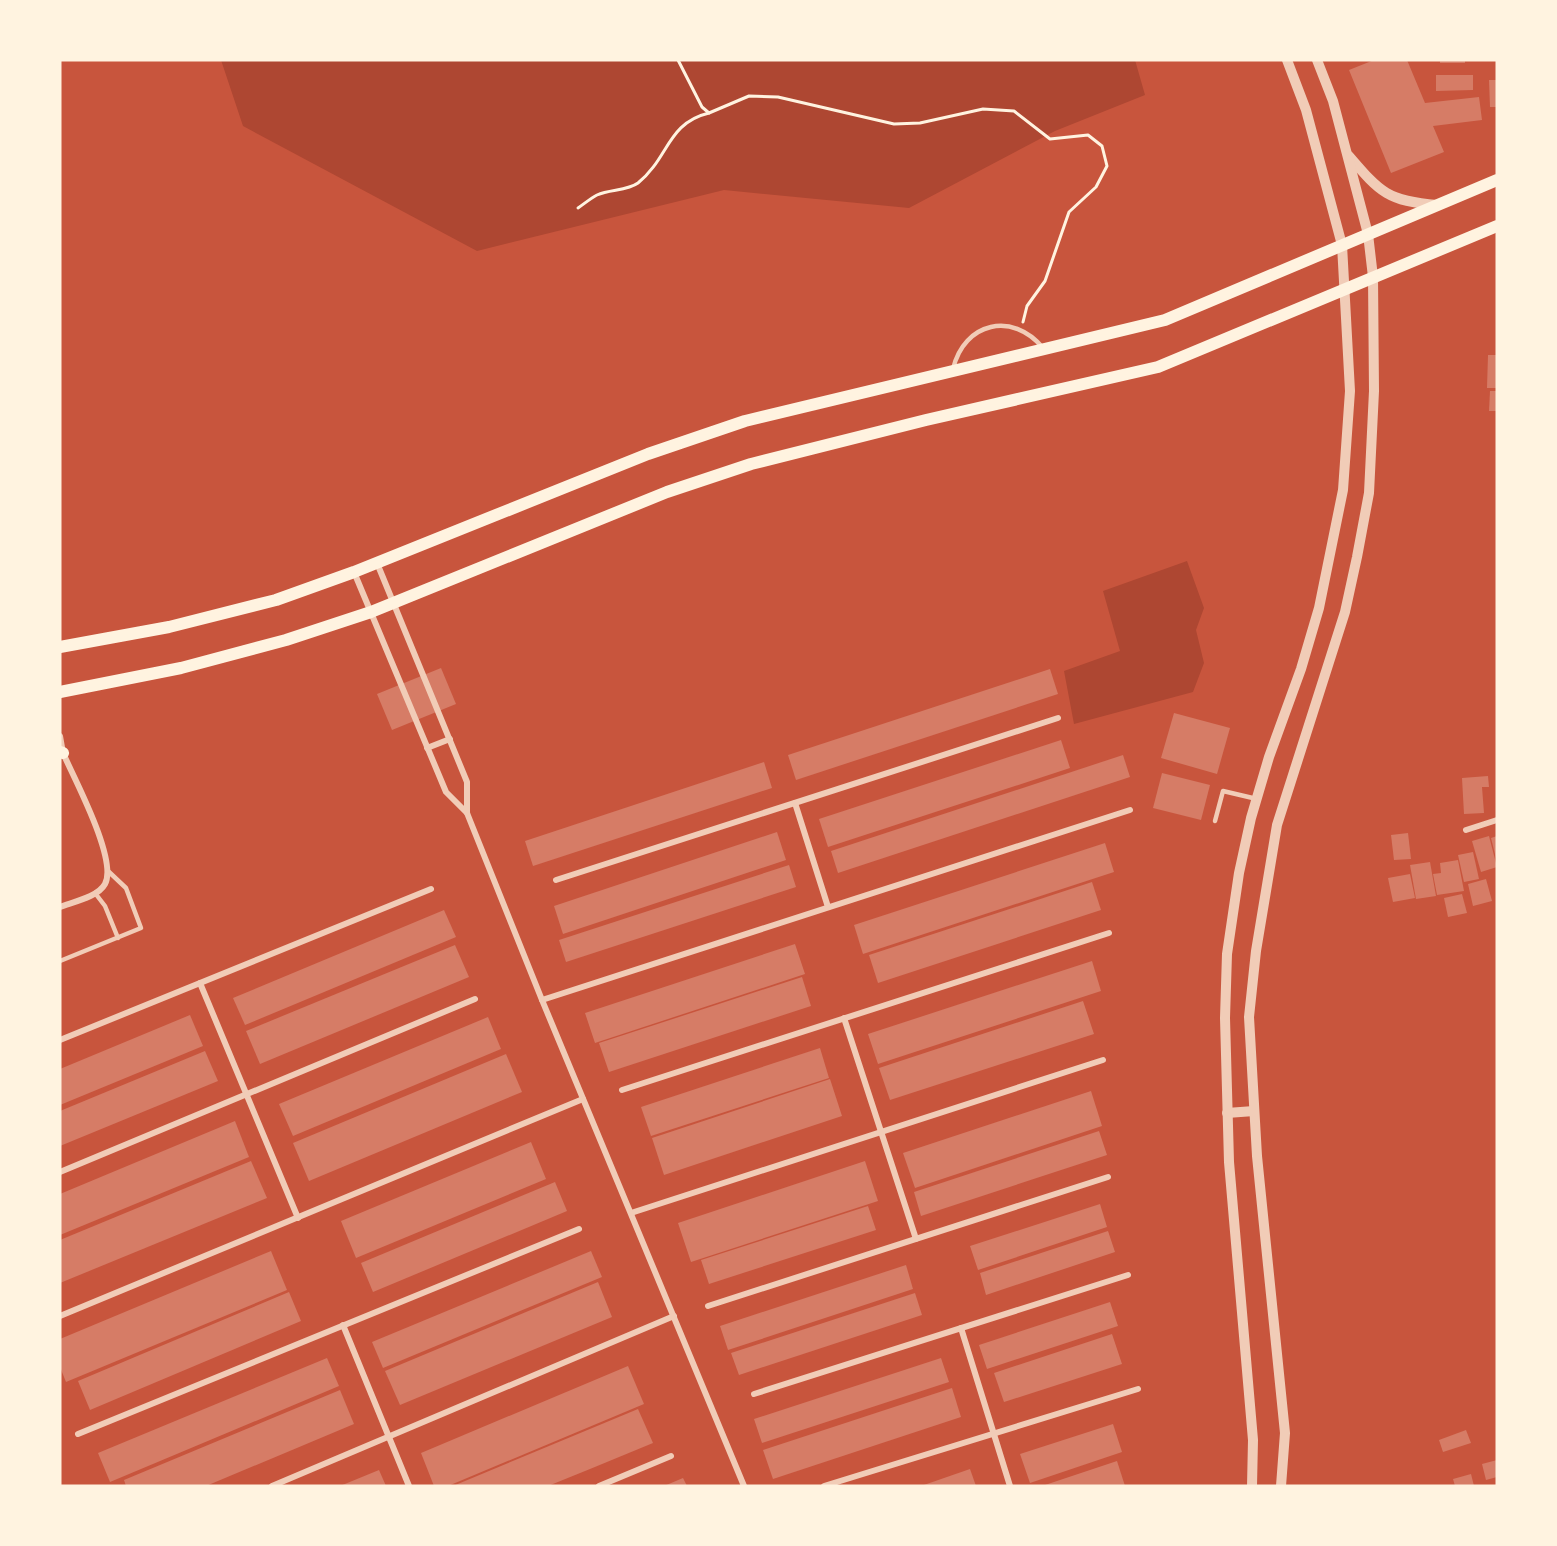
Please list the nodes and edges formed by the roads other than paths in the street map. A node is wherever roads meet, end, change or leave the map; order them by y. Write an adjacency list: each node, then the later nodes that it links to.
1 (1287, 60): 8 (street)
2 (1317, 60): 3 (street)
3 (1346, 153): 5 (street); 7 (street)
4 (1497, 180): 5 (main road)
5 (1437, 205): 7 (main road)
6 (1497, 226): 9 (main road)
7 (1368, 234): 8 (main road); 9 (street)
8 (1342, 245): 10 (street); 11 (main road)
9 (1373, 277): 10 (main road); 49 (street)
10 (1345, 288): 15 (main road); 24 (street)
11 (1045, 350): 12 (main road); 12 (lane)
12 (952, 371): 13 (main road)
13 (377, 563): 14 (main road); 15 (street)
14 (354, 572): 16 (street); 17 (main road)
15 (393, 603): 16 (main road); 21 (street)
16 (371, 612): 18 (main road); 22 (street)
17 (60, 647)
18 (60, 692)
19 (1058, 718): 25 (street)
20 (60, 736): 23 (street)
21 (450, 739): 22 (street); 27 (street)
22 (427, 748): 27 (street)
23 (62, 752): 31 (street)
24 (1257, 799): 29 (lane); 50 (street)
25 (795, 803): 32 (street); 35 (street)
26 (1130, 810): 35 (street)
27 (467, 813): 42 (street)
28 (1497, 820): 30 (street)
29 (1215, 821)
30 (1466, 830)
31 (108, 871): 34 (street); 38 (lane)
32 (556, 880)
33 (431, 890): 40 (street)
34 (95, 893): 36 (street); 38 (lane)
35 (828, 907): 42 (street)
36 (60, 908)
37 (1109, 933): 43 (street)
38 (118, 938): 39 (lane)
39 (60, 961)
40 (200, 983): 44 (street); 47 (street)
41 (475, 999): 47 (street)
42 (542, 1000): 48 (street)
43 (844, 1018): 46 (street); 51 (street)
44 (60, 1040)
45 (1103, 1060): 51 (street)
46 (622, 1090)
47 (246, 1094): 52 (street); 55 (street)
48 (583, 1099): 54 (street); 55 (street)
49 (1254, 1111): 50 (street); 77 (street)
50 (1227, 1113): 76 (street)
51 (881, 1132): 54 (street); 57 (street)
52 (60, 1172)
53 (1108, 1177): 57 (street)
54 (631, 1213): 61 (street)
55 (298, 1218): 60 (street)
56 (579, 1229): 62 (street)
57 (916, 1239): 59 (street)
58 (1128, 1275): 63 (street)
59 (708, 1306)
60 (60, 1316)
61 (674, 1316): 68 (street); 73 (street)
62 (343, 1325): 66 (street); 68 (street)
63 (961, 1328): 65 (street); 67 (street)
64 (1138, 1389): 67 (street)
65 (754, 1394)
66 (78, 1434)
67 (994, 1434): 74 (street); 75 (street)
68 (388, 1436): 70 (street); 71 (street)
69 (671, 1456): 72 (street)
70 (272, 1486)
71 (409, 1486)
72 (599, 1486)
73 (744, 1486)
74 (824, 1486)
75 (1010, 1486)
76 (1252, 1486)
77 (1281, 1486)

